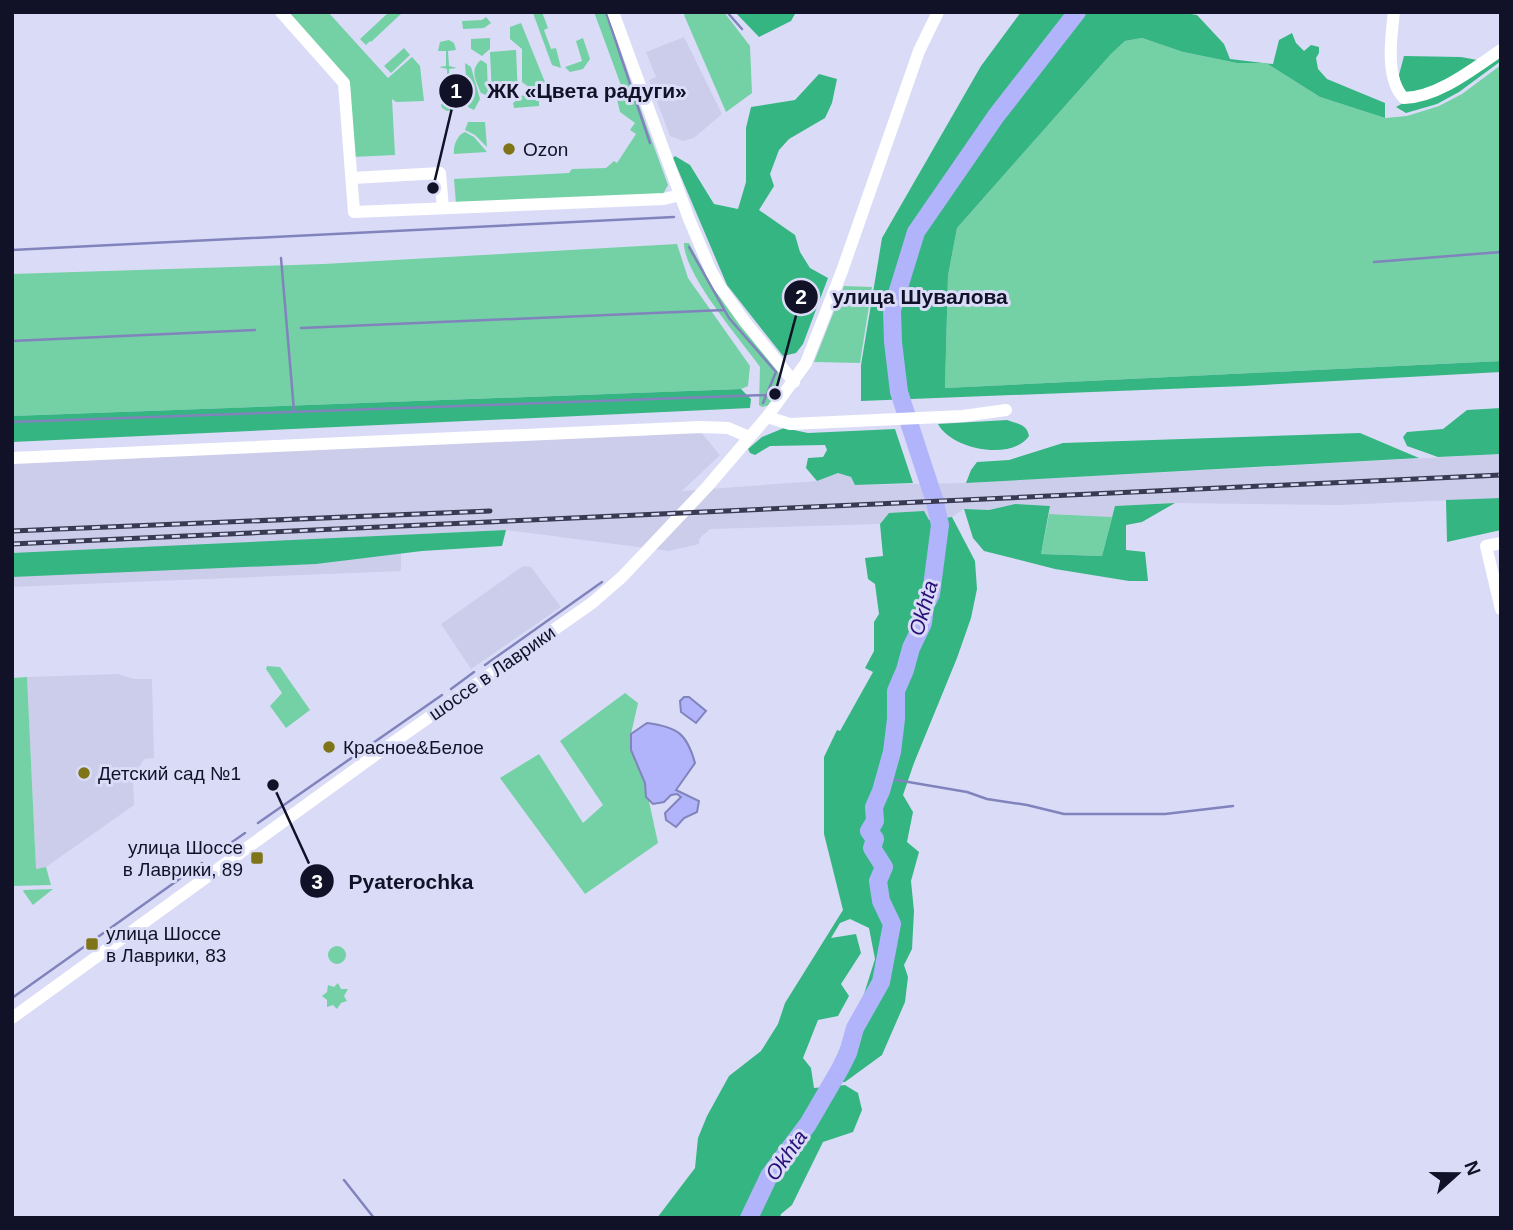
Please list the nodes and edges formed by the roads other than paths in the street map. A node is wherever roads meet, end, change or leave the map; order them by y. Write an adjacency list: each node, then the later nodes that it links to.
1 (281, 12): 6 (street)
2 (613, 12): 7 (street)
3 (937, 12): 9 (street, шоссе в Лаврики)
4 (1394, 12): 5 (street)
5 (1501, 50)
6 (353, 178): 8 (street); 8 (street)
7 (680, 195): 8 (street); 9 (street)
8 (443, 208)
9 (794, 382): 11 (street, шоссе в Лаврики)
10 (1006, 410): 11 (street)
11 (767, 417): 12 (street, шоссе в Лаврики)
12 (749, 438): 13 (street); 16 (street, шоссе в Лаврики)
13 (12, 458)
14 (1501, 543): 15 (street)
15 (1501, 609)
16 (12, 1018)

